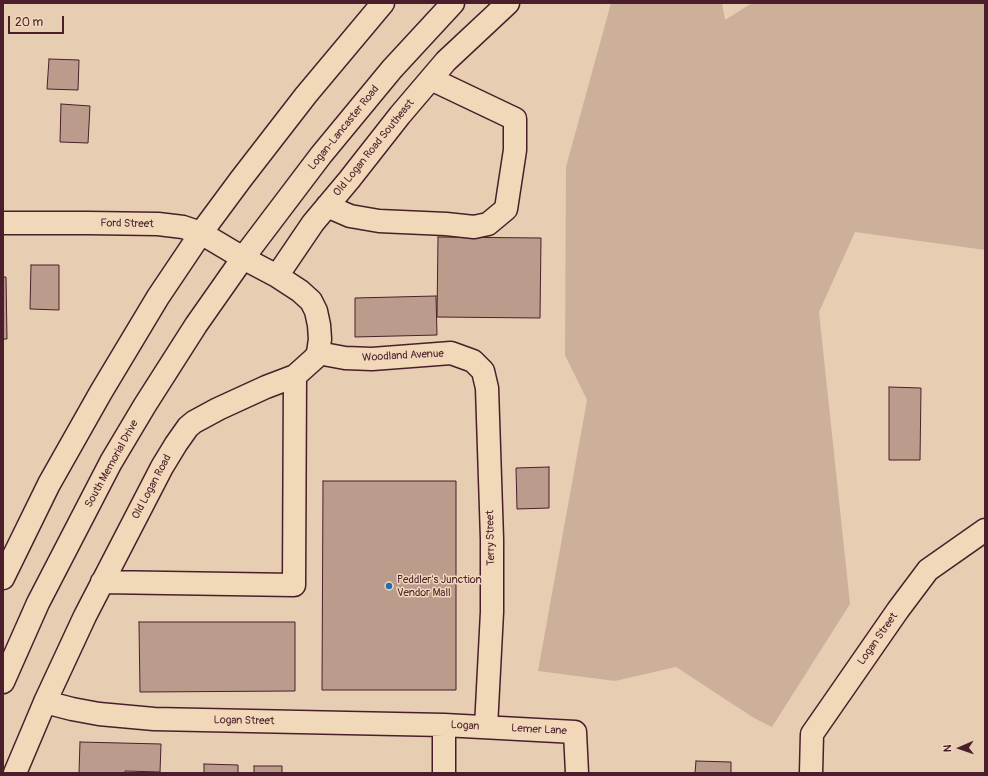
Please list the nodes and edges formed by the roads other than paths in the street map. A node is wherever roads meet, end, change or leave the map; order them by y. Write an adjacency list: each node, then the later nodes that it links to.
1 (383, 3): 7 (main road)
2 (453, 3): 8 (main road, Logan-Lancaster Road)
3 (508, 3): 4 (main road, Old Logan Road Southeast)
4 (431, 79): 5 (main road, Old Logan Road Southeast); 5 (main road)
5 (327, 206): 9 (main road, Old Logan Road Southeast)
6 (3, 223): 7 (main road, Ford Street)
7 (201, 233): 8 (main road, Ford Street); 14 (main road)
8 (243, 258): 9 (main road); 16 (main road, South Memorial Drive)
9 (277, 276): 10 (main road)
10 (318, 353): 11 (main road, Woodland Avenue); 12 (main road, Old Logan Road)
11 (483, 371): 19 (main road, Terry Street)
12 (295, 376): 15 (main road, Old Logan Road); 15 (main road)
13 (985, 530): 23 (main road, Logan Street)
14 (3, 578)
15 (102, 582): 17 (main road, Old Logan Road)
16 (3, 682)
17 (45, 702): 18 (main road, Logan Street); 20 (main road, Old Logan Road)
18 (444, 725): 19 (main road, Logan); 21 (main road)
19 (486, 727): 22 (main road, Lemer Lane)
20 (15, 773)
21 (444, 773)
22 (577, 773)
23 (811, 773)

